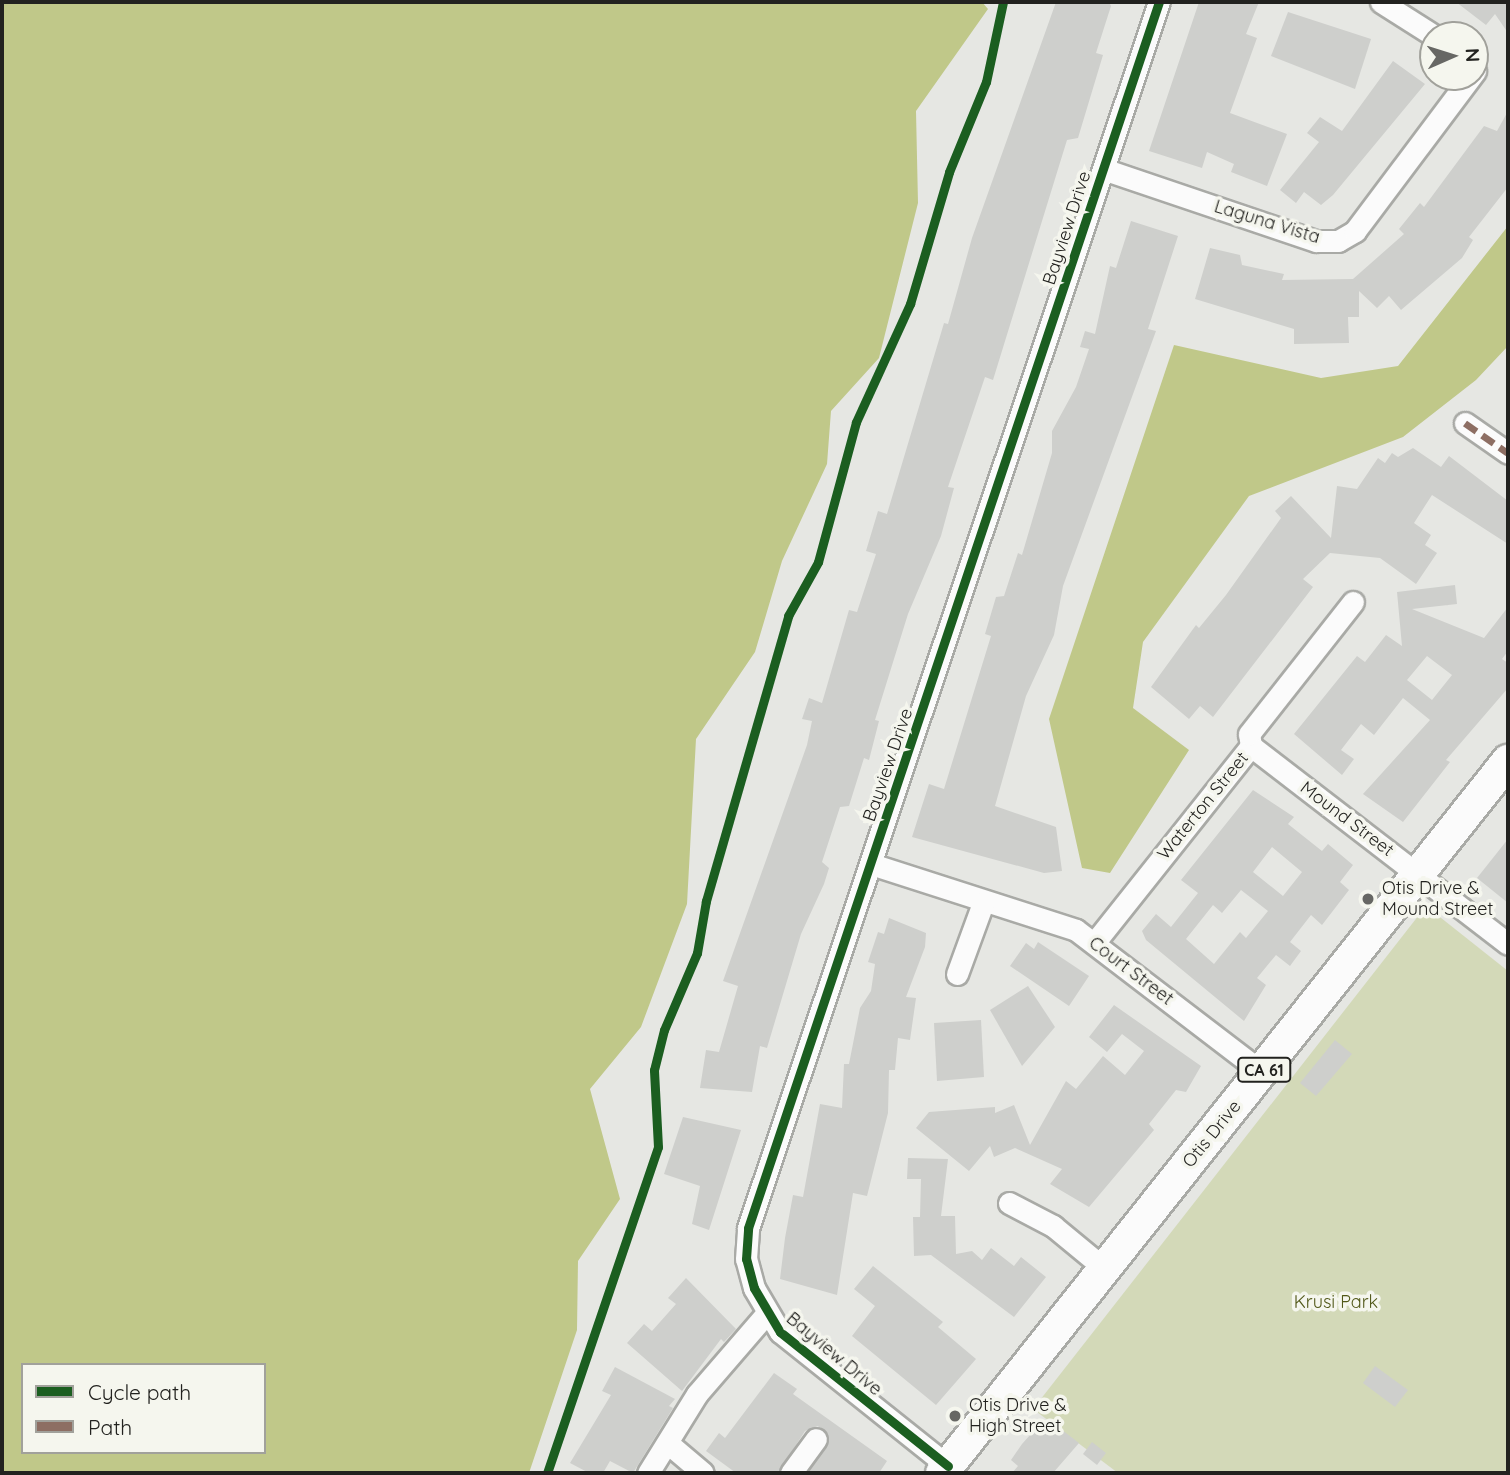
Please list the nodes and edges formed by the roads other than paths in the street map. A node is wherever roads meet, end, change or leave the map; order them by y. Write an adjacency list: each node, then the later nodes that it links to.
1 (1159, 2): 5 (street, Bayview Drive)
2 (1381, 2): 3 (street)
3 (1419, 26)
4 (1460, 91): 5 (street, Laguna Vista)
5 (1103, 169): 11 (street, Bayview Drive)
6 (1465, 423): 7 (street)
7 (1508, 453)
8 (1353, 601): 9 (street, Waterton Street)
9 (1251, 746): 12 (street, Mound Street); 14 (street, Waterton Street)
10 (1508, 761): 12 (main road, Otis Drive / CA 61)
11 (871, 864): 13 (street, Court Street); 20 (street, Bayview Drive)
12 (1420, 874): 15 (street, Mound Street); 17 (main road, Otis Drive / CA 61)
13 (983, 903): 14 (street, Court Street); 16 (street)
14 (1095, 942): 17 (street, Court Street)
15 (1508, 944)
16 (957, 974)
17 (1262, 1072): 19 (main road, Otis Drive / CA 61)
18 (1009, 1203): 19 (street)
19 (1104, 1268): 23 (main road, Otis Drive / CA 61)
20 (766, 1314): 22 (street); 23 (street, Bayview Drive)
21 (816, 1439): 26 (street)
22 (670, 1445): 24 (street); 25 (street)
23 (945, 1470)
24 (698, 1472)
25 (648, 1473)
26 (792, 1473)

